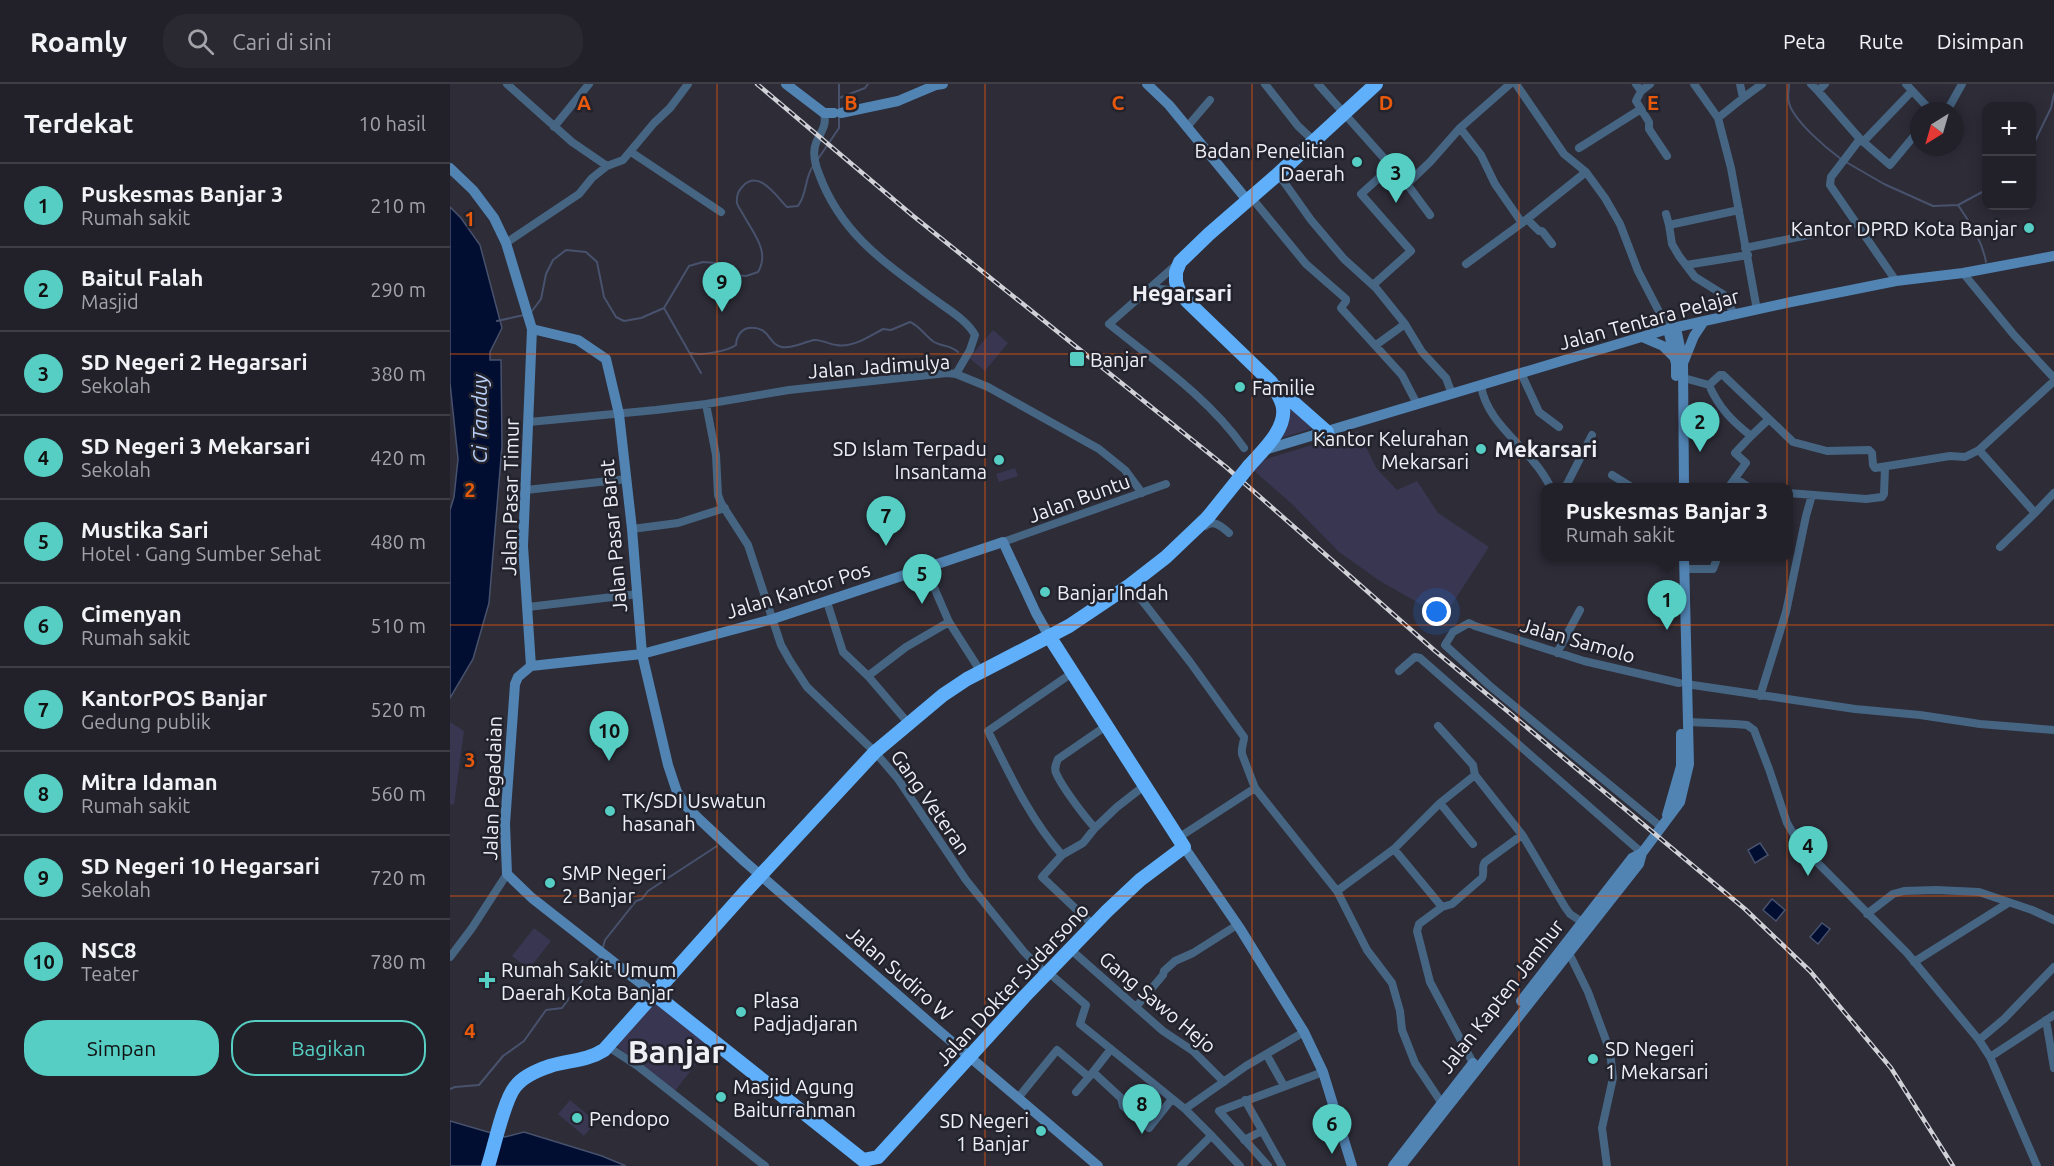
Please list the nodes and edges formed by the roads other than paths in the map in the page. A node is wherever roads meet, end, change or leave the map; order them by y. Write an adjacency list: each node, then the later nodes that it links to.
1 (507, 84): 32 (street)
2 (589, 84): 32 (street)
3 (688, 84): 41 (street)
4 (786, 84): 29 (street)
5 (943, 84): 29 (street)
6 (1148, 84): 33 (street)
7 (1266, 84): 38 (street)
8 (1318, 84): 30 (street)
9 (1376, 84): 30 (highway)
10 (1510, 84): 34 (street)
11 (1516, 84): 46 (street)
12 (1636, 84): 21 (street)
13 (1650, 84): 21 (street)
14 (1694, 84): 31 (street)
15 (1740, 84): 24 (street)
16 (1762, 84): 24 (street)
17 (1811, 84): 23 (street)
18 (1825, 84): 23 (street)
19 (1906, 84): 22 (street)
20 (1962, 84): 27 (street)
21 (1641, 91): 28 (street)
22 (1912, 91): 26 (street); 37 (street)
23 (1818, 92): 37 (street)
24 (1743, 98): 31 (street)
25 (1210, 100): 33 (street)
26 (1922, 102)
27 (1952, 102)
28 (1641, 110): 40 (street); 42 (street)
29 (833, 113): 36 (street)
30 (1343, 114): 38 (highway); 44 (street)
31 (1718, 117): 50 (street)
32 (554, 127): 43 (street)
33 (1187, 127): 49 (street)
34 (1460, 128): 48 (street); 54 (street)
35 (808, 140): 36 (street)
36 (818, 140): 79 (street)
37 (1861, 140): 39 (street); 65 (street)
38 (1314, 141): 47 (highway)
39 (1910, 141)
40 (1579, 148)
41 (631, 152): 43 (street); 51 (street)
42 (1667, 156)
43 (607, 166): 57 (street)
44 (1391, 167): 48 (street); 66 (street)
45 (450, 168): 57 (street, Jalan Pasar Timur)
46 (1586, 172): 54 (street); 74 (street)
47 (1277, 176): 49 (highway); 66 (street)
48 (1407, 183): 53 (street)
49 (1249, 199): 61 (highway); 76 (street)
50 (1739, 210): 55 (street); 59 (street)
51 (720, 212)
52 (1666, 214): 55 (street)
53 (1430, 215)
54 (1525, 221): 58 (street); 62 (street)
55 (1670, 225): 63 (street)
56 (1823, 232): 59 (street)
57 (506, 243): 71 (street, Jalan Pasar Timur)
58 (1552, 244)
59 (1747, 251): 63 (street); 69 (street)
60 (2054, 256): 64 (street, Jalan Tentara Pelajar)
61 (1179, 262): 67 (street); 68 (highway)
62 (1466, 264)
63 (1686, 265): 70 (street)
64 (1963, 273): 65 (street, Jalan Tentara Pelajar); 81 (street)
65 (1896, 281): 69 (street, Jalan Tentara Pelajar)
66 (1373, 285): 73 (street)
67 (1150, 288): 68 (street); 95 (street)
68 (1179, 291): 82 (highway)
69 (1757, 310): 70 (street, Jalan Tentara Pelajar)
70 (1734, 314): 72 (street, Jalan Tentara Pelajar)
71 (528, 319): 88 (street, Jalan Pasar Barat); 90 (street, Jalan Pasar Timur)
72 (1704, 321): 74 (street, Jalan Tentara Pelajar); 77 (street)
73 (1405, 324): 76 (street); 85 (street)
74 (1672, 329): 75 (street, Jalan Tentara Pelajar); 77 (street)
75 (1642, 337): 77 (street); 78 (street, Jalan Tentara Pelajar)
76 (1376, 345): 87 (street)
77 (1680, 363): 80 (street); 98 (street)
78 (1521, 373): 83 (street, Jalan Tentara Pelajar); 91 (street)
79 (956, 374): 86 (street, Jalan Jadimulya); 112 (street, Jalan Jadimulya)
80 (1684, 378): 84 (street); 98 (street)
81 (2054, 380): 96 (street)
82 (1270, 382): 92 (highway); 97 (highway)
83 (1480, 385): 85 (street, Jalan Tentara Pelajar); 103 (street)
84 (1709, 386): 89 (street); 94 (street)
85 (1452, 394): 87 (street, Jalan Tentara Pelajar)
86 (706, 404): 88 (street, Jalan Jadimulya); 116 (street)
87 (1417, 404): 92 (street, Jalan Tentara Pelajar)
88 (619, 414): 90 (street, Jalan Jadimulya); 102 (street, Jalan Pasar Barat)
89 (1769, 419): 94 (street); 99 (street)
90 (529, 422): 111 (street, Jalan Pasar Timur)
91 (1559, 427)
92 (1327, 432): 97 (street, Jalan Tentara Pelajar)
93 (1592, 435): 104 (street)
94 (1752, 436): 101 (street)
95 (1244, 448)
96 (1979, 450): 99 (street); 117 (street)
97 (1261, 451): 127 (highway, bridge)
98 (1681, 451): 106 (street); 107 (street)
99 (1885, 468): 115 (street)
100 (1612, 475): 105 (street)
101 (1736, 478): 108 (street); 109 (street)
102 (627, 479): 111 (street); 118 (street, Jalan Pasar Barat)
103 (1548, 483)
104 (1568, 483)
105 (1625, 483)
106 (1678, 483)
107 (1684, 483)
108 (1732, 483)
109 (1743, 483)
110 (1166, 484): 112 (street, Jalan Buntu)
111 (526, 490): 130 (street, Jalan Pasar Timur)
112 (1142, 493): 120 (street, Jalan Buntu)
113 (1793, 493): 115 (street)
114 (2054, 493): 117 (street)
115 (1812, 495): 143 (street)
116 (724, 508): 118 (street); 132 (street, Gang Veteran)
117 (2035, 513): 121 (street)
118 (632, 529): 128 (street, Jalan Pasar Barat)
119 (1229, 533): 127 (street)
120 (1003, 542): 125 (street, Jalan Kantor Pos); 134 (street)
121 (2000, 547)
122 (1677, 561): 142 (street, Jalan Kapten Jamhur)
123 (1684, 561): 126 (street, Jalan Kapten Jamhur)
124 (1716, 561): 126 (street)
125 (926, 569): 129 (street, Jalan Kantor Pos); 133 (street)
126 (1684, 569): 142 (street, Jalan Kapten Jamhur)
127 (1132, 584): 134 (highway); 152 (street)
128 (638, 594): 130 (street); 136 (street, Jalan Pasar Barat)
129 (827, 602): 132 (street, Jalan Kantor Pos); 141 (street)
130 (528, 607): 137 (street, Jalan Pasar Timur)
131 (1580, 610): 135 (street)
132 (773, 619): 136 (street, Jalan Kantor Pos); 149 (street, Gang Veteran)
133 (949, 622): 139 (street); 141 (street)
134 (1049, 636): 139 (highway); 140 (highway)
135 (1557, 653): 142 (street, Jalan Samolo); 154 (street, Jalan Samolo)
136 (642, 654): 137 (street, Jalan Kantor Pos); 163 (street, Jalan Pasar Barat)
137 (531, 666): 162 (street, Jalan Pegadaian)
138 (1400, 671): 160 (street)
139 (981, 672): 145 (highway)
140 (1072, 673): 146 (highway); 161 (street)
141 (868, 676): 145 (street)
142 (1683, 683): 143 (street, Jalan Samolo); 144 (street, Jalan Kapten Jamhur); 154 (street, Jalan Kapten Jamhur)
143 (1760, 696): 148 (street, Jalan Samolo)
144 (1688, 722): 154 (street, Jalan Kapten Jamhur); 168 (street)
145 (909, 724): 149 (highway)
146 (1106, 726): 151 (highway); 155 (street)
147 (1438, 726): 150 (street)
148 (2054, 730)
149 (875, 752): 163 (highway); 178 (street, Gang Veteran)
150 (1475, 775): 153 (street); 156 (street)
151 (1144, 786): 155 (street); 157 (highway)
152 (1255, 788): 157 (street); 164 (street)
153 (1440, 803): 158 (street); 159 (street)
154 (1664, 823): 160 (street, Jalan Kapten Jamhur)
155 (1095, 828): 161 (street)
156 (1522, 835): 167 (street); 170 (street)
157 (1181, 843): 171 (highway, Jalan Dokter Sudarsono); 172 (street)
158 (1473, 844)
159 (1394, 849): 164 (street); 167 (street)
160 (1642, 853): 165 (street, Jalan Kapten Jamhur)
161 (1062, 855): 171 (street)
162 (507, 874): 175 (street); 179 (street, Jalan Pegadaian)
163 (760, 875): 179 (highway); 188 (street, Jalan Sudiro W)
164 (1337, 891): 201 (street)
165 (1610, 893): 170 (street, Jalan Kapten Jamhur); 174 (street, Jalan Kapten Jamhur)
166 (2008, 903): 168 (street); 169 (street); 176 (street)
167 (1442, 907): 191 (street)
168 (1868, 914): 176 (street)
169 (2054, 920)
170 (1582, 922): 174 (street, Jalan Kapten Jamhur)
171 (1093, 925): 173 (highway, Jalan Dokter Sudarsono)
172 (1237, 925): 180 (street); 184 (street)
173 (1070, 949): 178 (highway, Jalan Dokter Sudarsono); 180 (street, Gang Sawo Hejo)
174 (1565, 949): 183 (street, Jalan Kapten Jamhur); 217 (street)
175 (450, 957)
176 (1914, 962): 185 (street)
177 (2054, 967): 185 (street)
178 (1047, 973): 187 (street, Gang Veteran); 188 (highway, Jalan Dokter Sudarsono)
179 (653, 993): 186 (highway); 206 (highway)
180 (1136, 1007): 195 (street, Gang Sawo Hejo)
181 (2054, 1015): 182 (street)
182 (2046, 1020): 189 (street); 192 (street)
183 (1505, 1028): 191 (street, Jalan Kapten Jamhur); 216 (street, Jalan Kapten Jamhur)
184 (1304, 1032): 193 (street); 195 (street)
185 (1979, 1040): 189 (street)
186 (610, 1046): 207 (highway); 208 (street)
187 (1111, 1050): 194 (street); 199 (street)
188 (970, 1057): 198 (street, Jalan Sudiro W); 206 (highway, Jalan Dokter Sudarsono)
189 (1990, 1057): 218 (street)
190 (1269, 1059): 196 (street)
191 (1473, 1063): 201 (street, Jalan Kapten Jamhur)
192 (2054, 1068)
193 (1323, 1072): 196 (street); 214 (street)
194 (1091, 1075): 197 (street); 198 (street); 199 (street)
195 (1224, 1082): 202 (street)
196 (1284, 1086): 200 (street)
197 (1077, 1092)
198 (1018, 1098): 209 (street, Jalan Sudiro W)
199 (1172, 1099): 202 (street)
200 (1245, 1100): 203 (street); 205 (street)
201 (1441, 1102): 215 (street, Jalan Kapten Jamhur)
202 (1185, 1109): 204 (street)
203 (1262, 1131): 205 (street); 213 (street)
204 (1210, 1134): 210 (street); 211 (street)
205 (1245, 1140): 212 (street)
206 (878, 1161)
207 (488, 1166)
208 (765, 1166)
209 (1098, 1166)
210 (1181, 1166)
211 (1240, 1166)
212 (1268, 1166)
213 (1282, 1166)
214 (1352, 1166)
215 (1393, 1166)
216 (1401, 1166)
217 (1607, 1166)
218 (2037, 1166)

